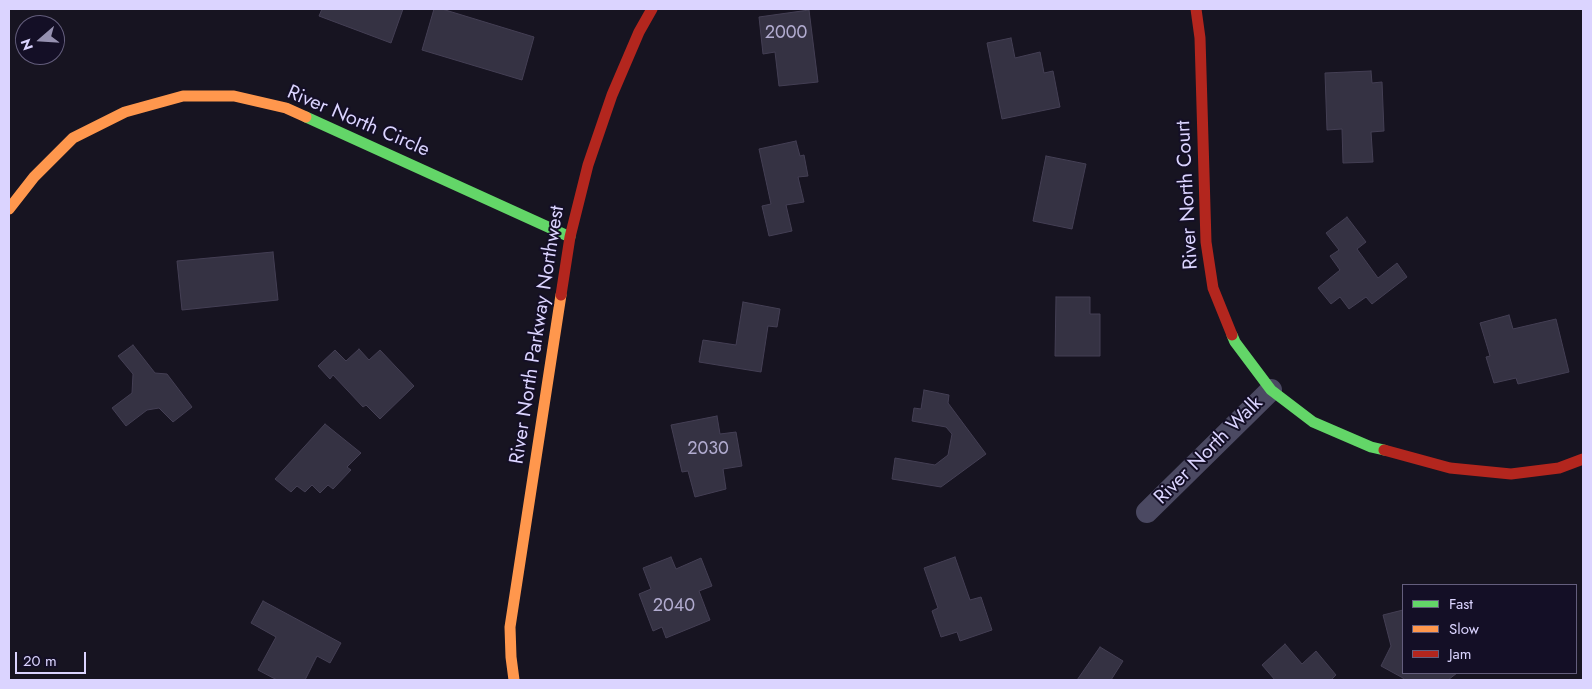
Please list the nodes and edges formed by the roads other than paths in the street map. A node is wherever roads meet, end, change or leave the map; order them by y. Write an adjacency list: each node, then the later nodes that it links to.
1 (652, 9): 4 (street, River North Parkway Northwest)
2 (1196, 9): 5 (street, River North Court)
3 (9, 209): 4 (street, River North Circle)
4 (570, 237): 8 (street, River North Parkway Northwest)
5 (1272, 390): 6 (street, River North Court); 7 (street, River North Walk)
6 (1583, 459)
7 (1148, 512)
8 (514, 680)

